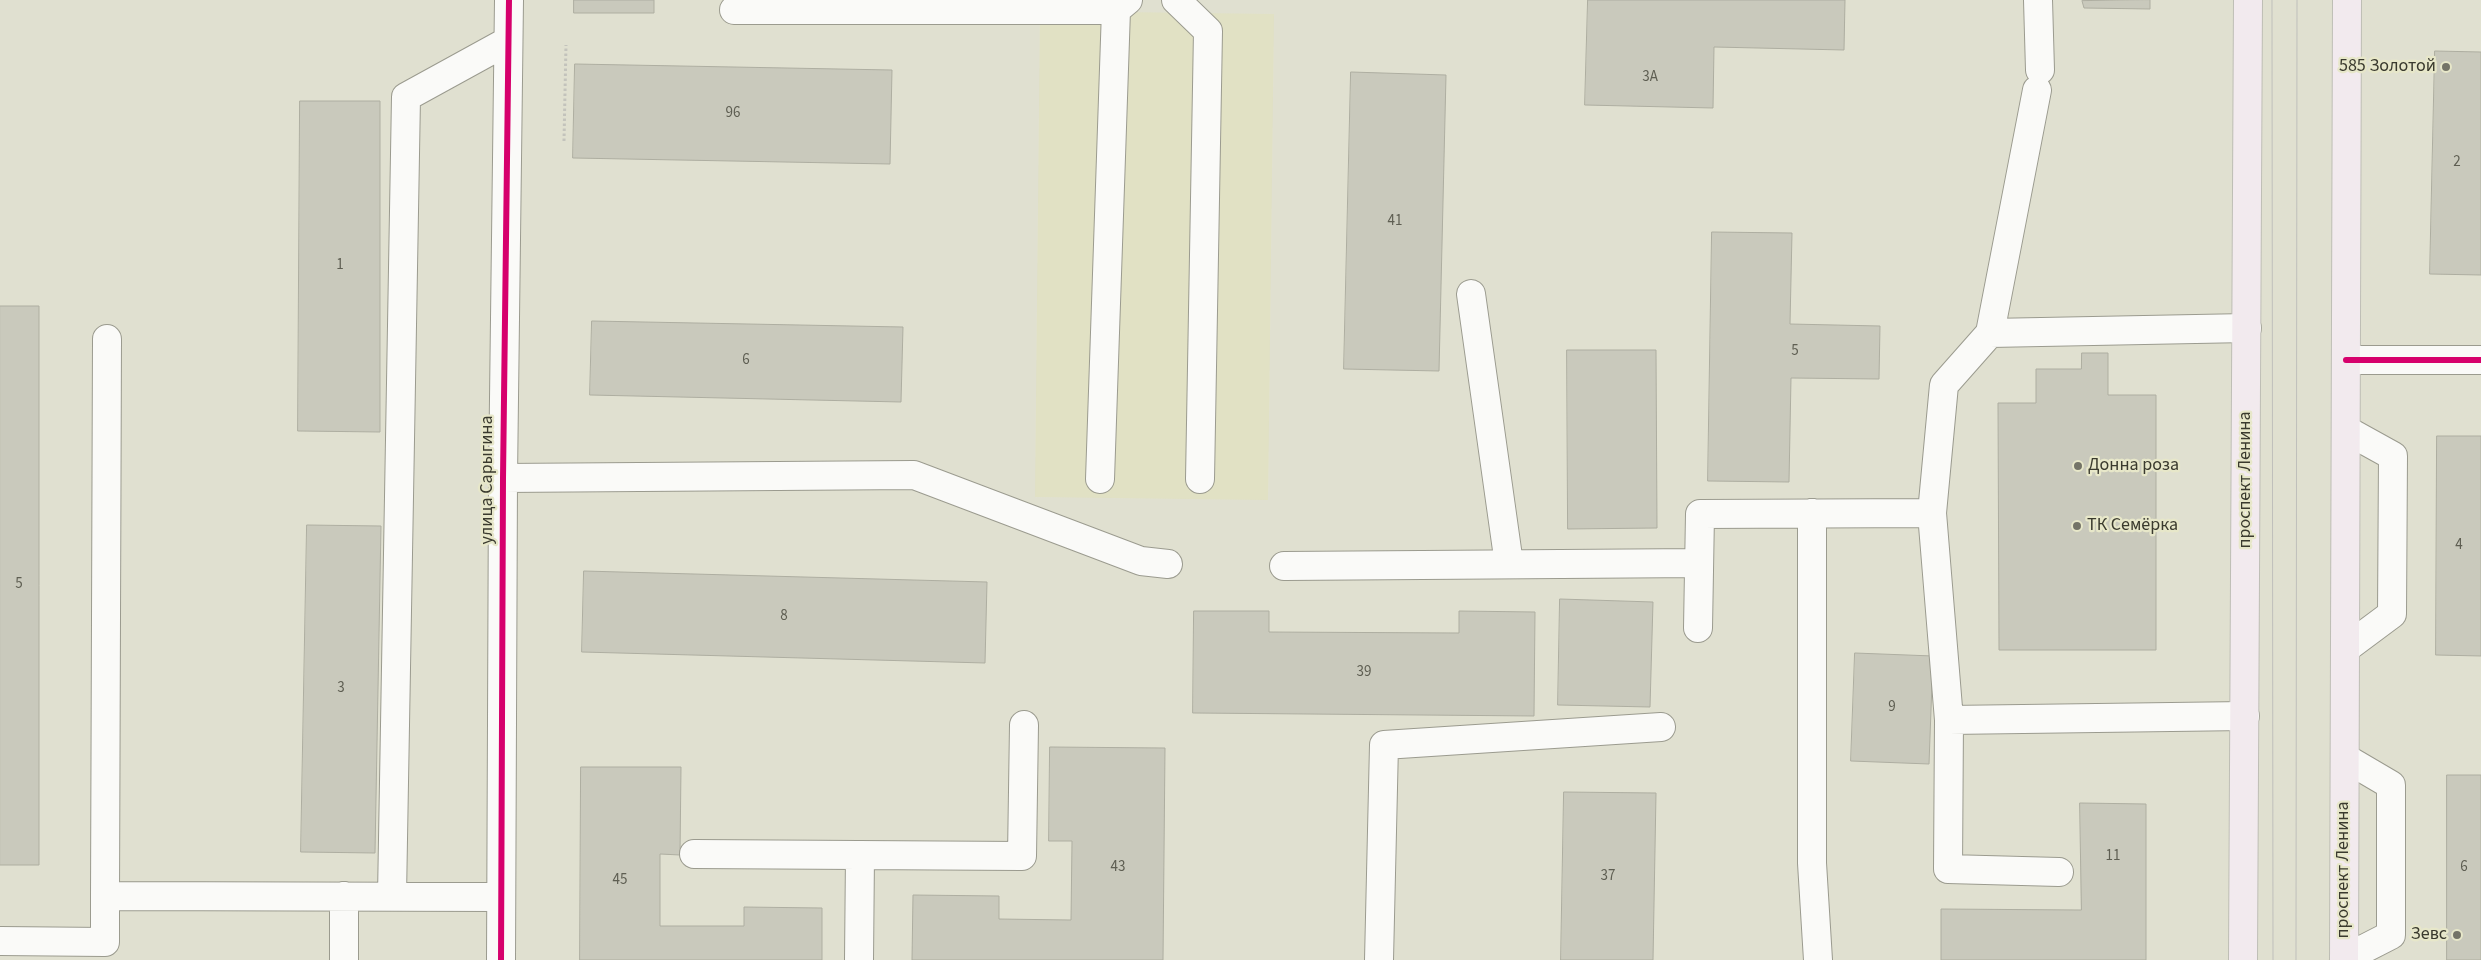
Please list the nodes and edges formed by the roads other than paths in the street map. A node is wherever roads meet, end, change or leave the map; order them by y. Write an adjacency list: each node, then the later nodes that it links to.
1 (509, 0): 8 (street, улица Сарыгина)
2 (1176, 0): 18 (street)
3 (2038, 0): 11 (street)
4 (2248, 0): 10 (main road, проспект Ленина)
5 (2347, 0): 13 (main road, проспект Ленина)
6 (1122, 5): 7 (street); 17 (street)
7 (734, 10)
8 (508, 41): 16 (street, улица Сарыгина); 37 (street)
9 (1471, 294): 23 (street)
10 (2247, 328): 11 (street); 27 (main road, проспект Ленина)
11 (1990, 333): 19 (street)
12 (107, 339): 35 (street)
13 (2346, 360): 14 (street); 15 (main road, проспект Ленина)
14 (2481, 360)
15 (2346, 430): 26 (main road, проспект Ленина); 26 (street)
16 (503, 478): 22 (street); 38 (street, улица Сарыгина)
17 (1100, 479)
18 (1200, 479)
19 (1932, 512): 20 (street); 28 (street)
20 (1812, 513): 21 (street); 45 (street)
21 (1699, 563): 23 (street); 25 (street)
22 (1168, 564)
23 (1509, 564): 24 (street)
24 (1284, 566)
25 (1698, 628)
26 (2345, 649): 31 (main road, проспект Ленина)
27 (2244, 716): 28 (street); 46 (main road, проспект Ленина)
28 (1949, 720): 34 (street)
29 (1024, 725): 33 (street)
30 (1661, 727): 44 (street)
31 (2345, 758): 47 (main road, проспект Ленина); 47 (street)
32 (694, 854): 33 (street)
33 (860, 855): 43 (street)
34 (2059, 872)
35 (105, 896): 36 (street); 40 (street)
36 (344, 896): 37 (street); 41 (street)
37 (392, 896): 38 (street)
38 (501, 896): 42 (street, улица Сарыгина)
39 (0, 941): 40 (street)
40 (105, 951)
41 (344, 960)
42 (501, 960)
43 (859, 960)
44 (1379, 960)
45 (1818, 960)
46 (2244, 960)
47 (2344, 960)

